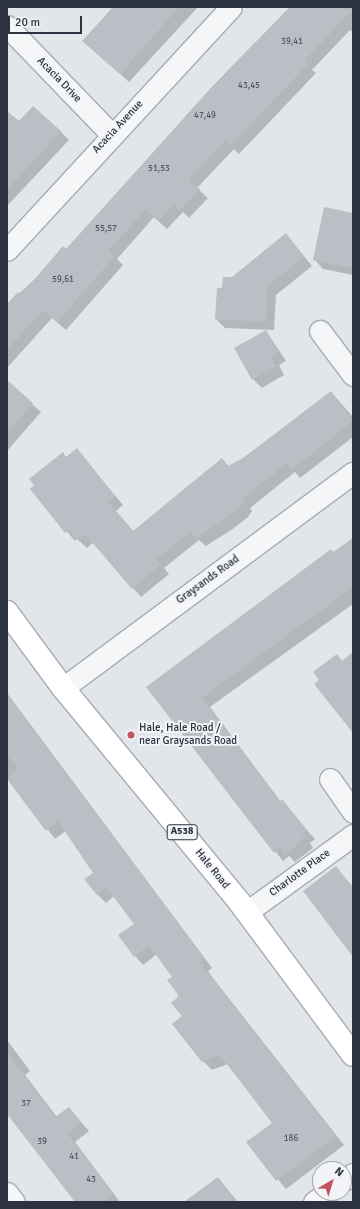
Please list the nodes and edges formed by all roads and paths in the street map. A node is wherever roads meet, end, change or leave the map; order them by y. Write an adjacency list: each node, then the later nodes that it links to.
1 (231, 7): 3 (street, Acacia Avenue)
2 (7, 26): 3 (street, Acacia Drive)
3 (111, 134): 4 (street, Acacia Avenue)
4 (7, 250)
5 (320, 331): 6 (street)
6 (353, 375)
7 (353, 473): 9 (street, Graysands Road)
8 (7, 612): 9 (main road, Hale Road / A538)
9 (64, 688): 13 (main road, Hale Road / A538)
10 (330, 780): 11 (street)
11 (353, 812)
12 (353, 835): 13 (street, Charlotte Place)
13 (247, 912): 14 (main road, Hale Road / A538)
14 (353, 1055)
15 (7, 1193): 16 (street)
16 (14, 1202)

